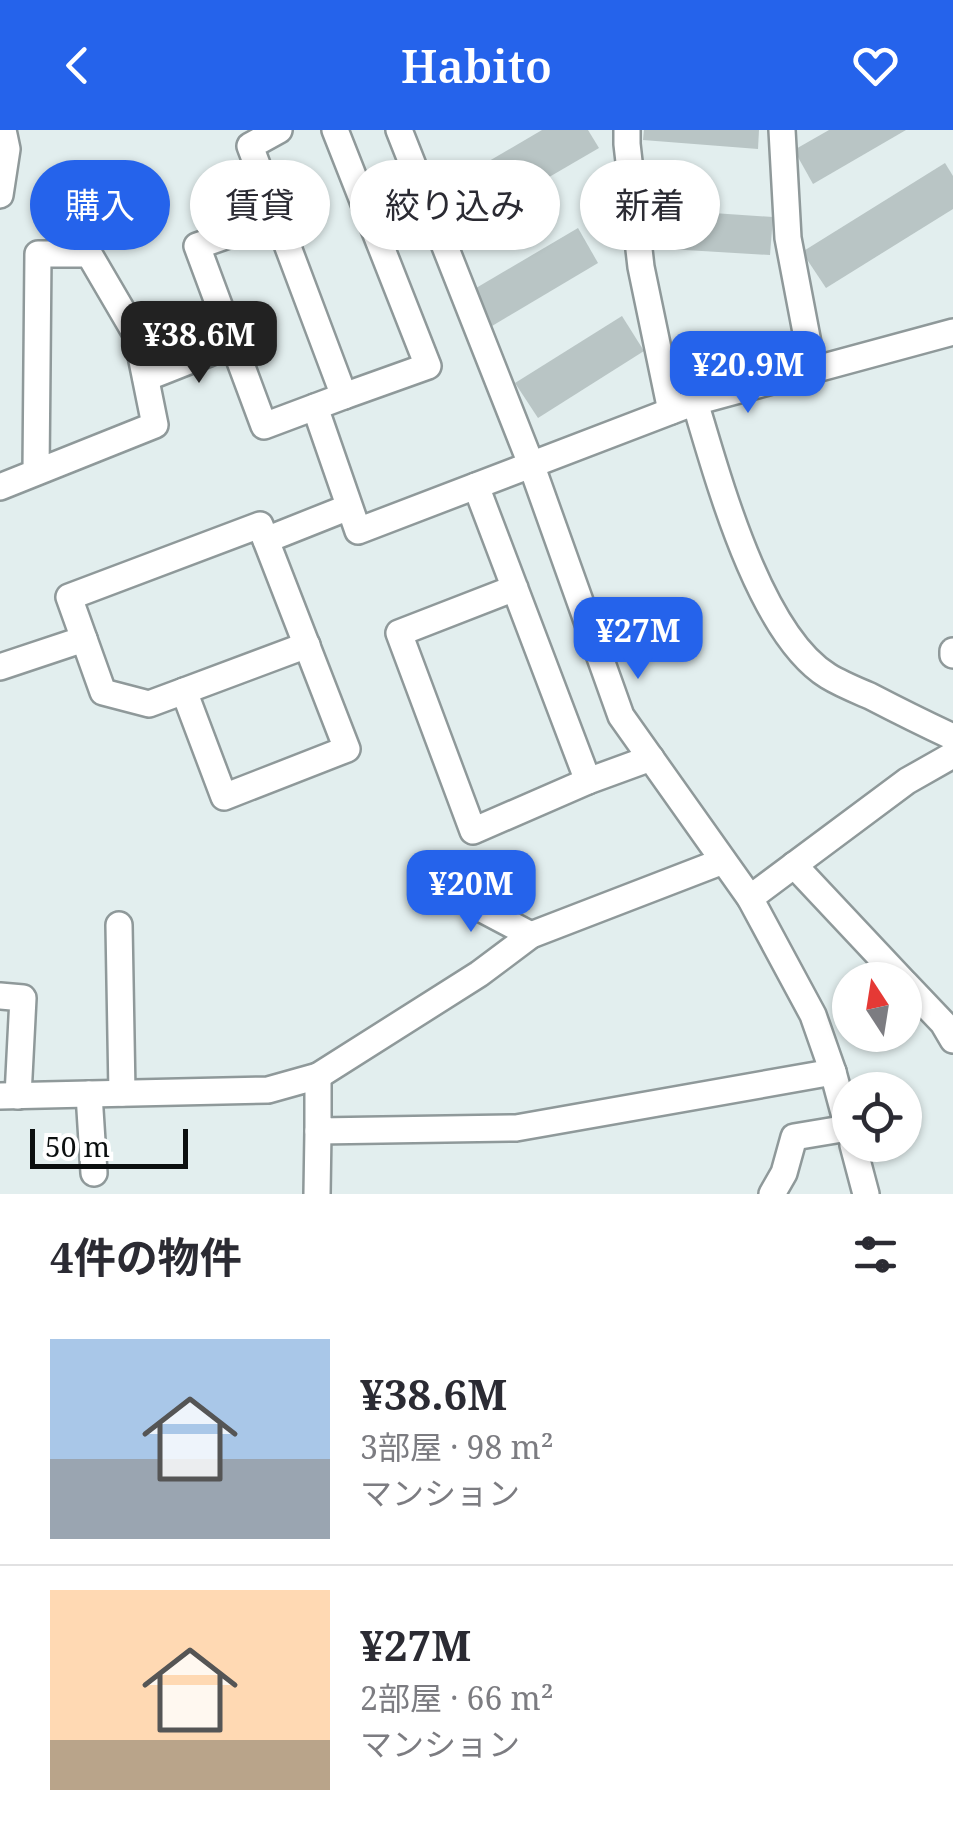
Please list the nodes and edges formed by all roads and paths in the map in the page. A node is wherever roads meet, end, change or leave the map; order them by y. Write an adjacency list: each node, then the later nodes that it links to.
1 (3, 130): 8 (street)
2 (279, 130): 7 (street)
3 (335, 130): 15 (street)
4 (399, 130): 18 (street)
5 (628, 130): 17 (street)
6 (782, 130): 13 (street)
7 (255, 160)
8 (0, 195)
9 (198, 250): 12 (street)
10 (289, 250): 15 (street)
11 (953, 332): 13 (street)
12 (232, 344): 14 (street); 16 (street)
13 (813, 368): 17 (street)
14 (146, 378): 19 (street); 19 (street)
15 (344, 396): 16 (street)
16 (315, 407): 22 (street)
17 (683, 407): 18 (street); 29 (street)
18 (531, 464): 20 (street); 31 (street)
19 (36, 472): 21 (street)
20 (476, 486): 22 (street); 24 (street)
21 (0, 487)
22 (350, 506): 23 (street)
23 (266, 540): 25 (street); 26 (street)
24 (515, 588): 32 (street); 32 (street)
25 (84, 639): 27 (street); 28 (street)
26 (306, 645): 28 (street); 28 (street)
27 (0, 667)
28 (184, 691)
29 (953, 737)
30 (953, 755): 34 (street)
31 (651, 758): 32 (street); 33 (street)
32 (588, 781)
33 (723, 861): 36 (street); 38 (street)
34 (794, 865): 36 (street); 39 (street)
35 (438, 886): 38 (street)
36 (750, 898): 44 (street)
37 (120, 925): 46 (street)
38 (531, 934): 45 (street)
39 (886, 962)
40 (0, 996): 48 (street)
41 (922, 1000): 42 (street)
42 (953, 1040)
43 (832, 1072): 49 (street)
44 (833, 1072)
45 (318, 1076): 46 (street); 49 (street)
46 (122, 1093): 47 (street)
47 (90, 1094): 48 (street); 52 (street)
48 (9, 1096)
49 (318, 1131): 53 (street)
50 (832, 1136): 54 (street)
51 (857, 1162): 55 (street)
52 (94, 1173)
53 (317, 1194)
54 (767, 1194)
55 (866, 1194)

